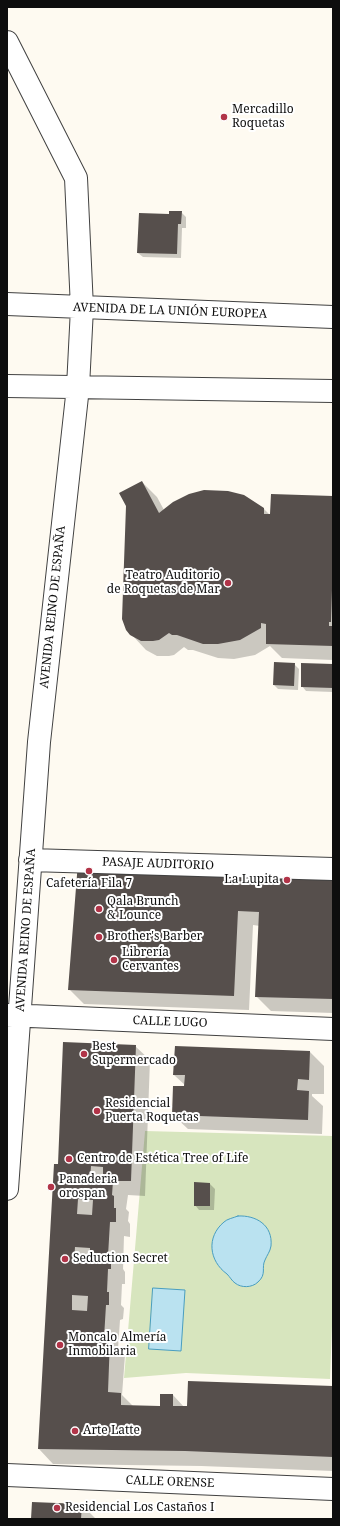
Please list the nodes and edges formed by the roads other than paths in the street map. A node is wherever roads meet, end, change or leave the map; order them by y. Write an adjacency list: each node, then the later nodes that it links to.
1 (7, 42): 3 (street, AVENIDA REINO DE ESPAÑA)
2 (7, 304): 3 (street, AVENIDA DE LA UNIÓN EUROPEA)
3 (82, 308): 4 (street, AVENIDA DE LA UNIÓN EUROPEA); 6 (street, AVENIDA REINO DE ESPAÑA)
4 (333, 317)
5 (7, 386): 6 (street)
6 (78, 387): 7 (street); 8 (street, AVENIDA REINO DE ESPAÑA)
7 (333, 391)
8 (30, 860): 9 (street, PASAJE AUDITORIO); 10 (street, AVENIDA REINO DE ESPAÑA)
9 (333, 869)
10 (13, 1016): 11 (street, CALLE LUGO); 12 (street, AVENIDA REINO DE ESPAÑA)
11 (333, 1029)
12 (7, 1189)
13 (7, 1475): 14 (street, CALLE ORENSE)
14 (333, 1488)

